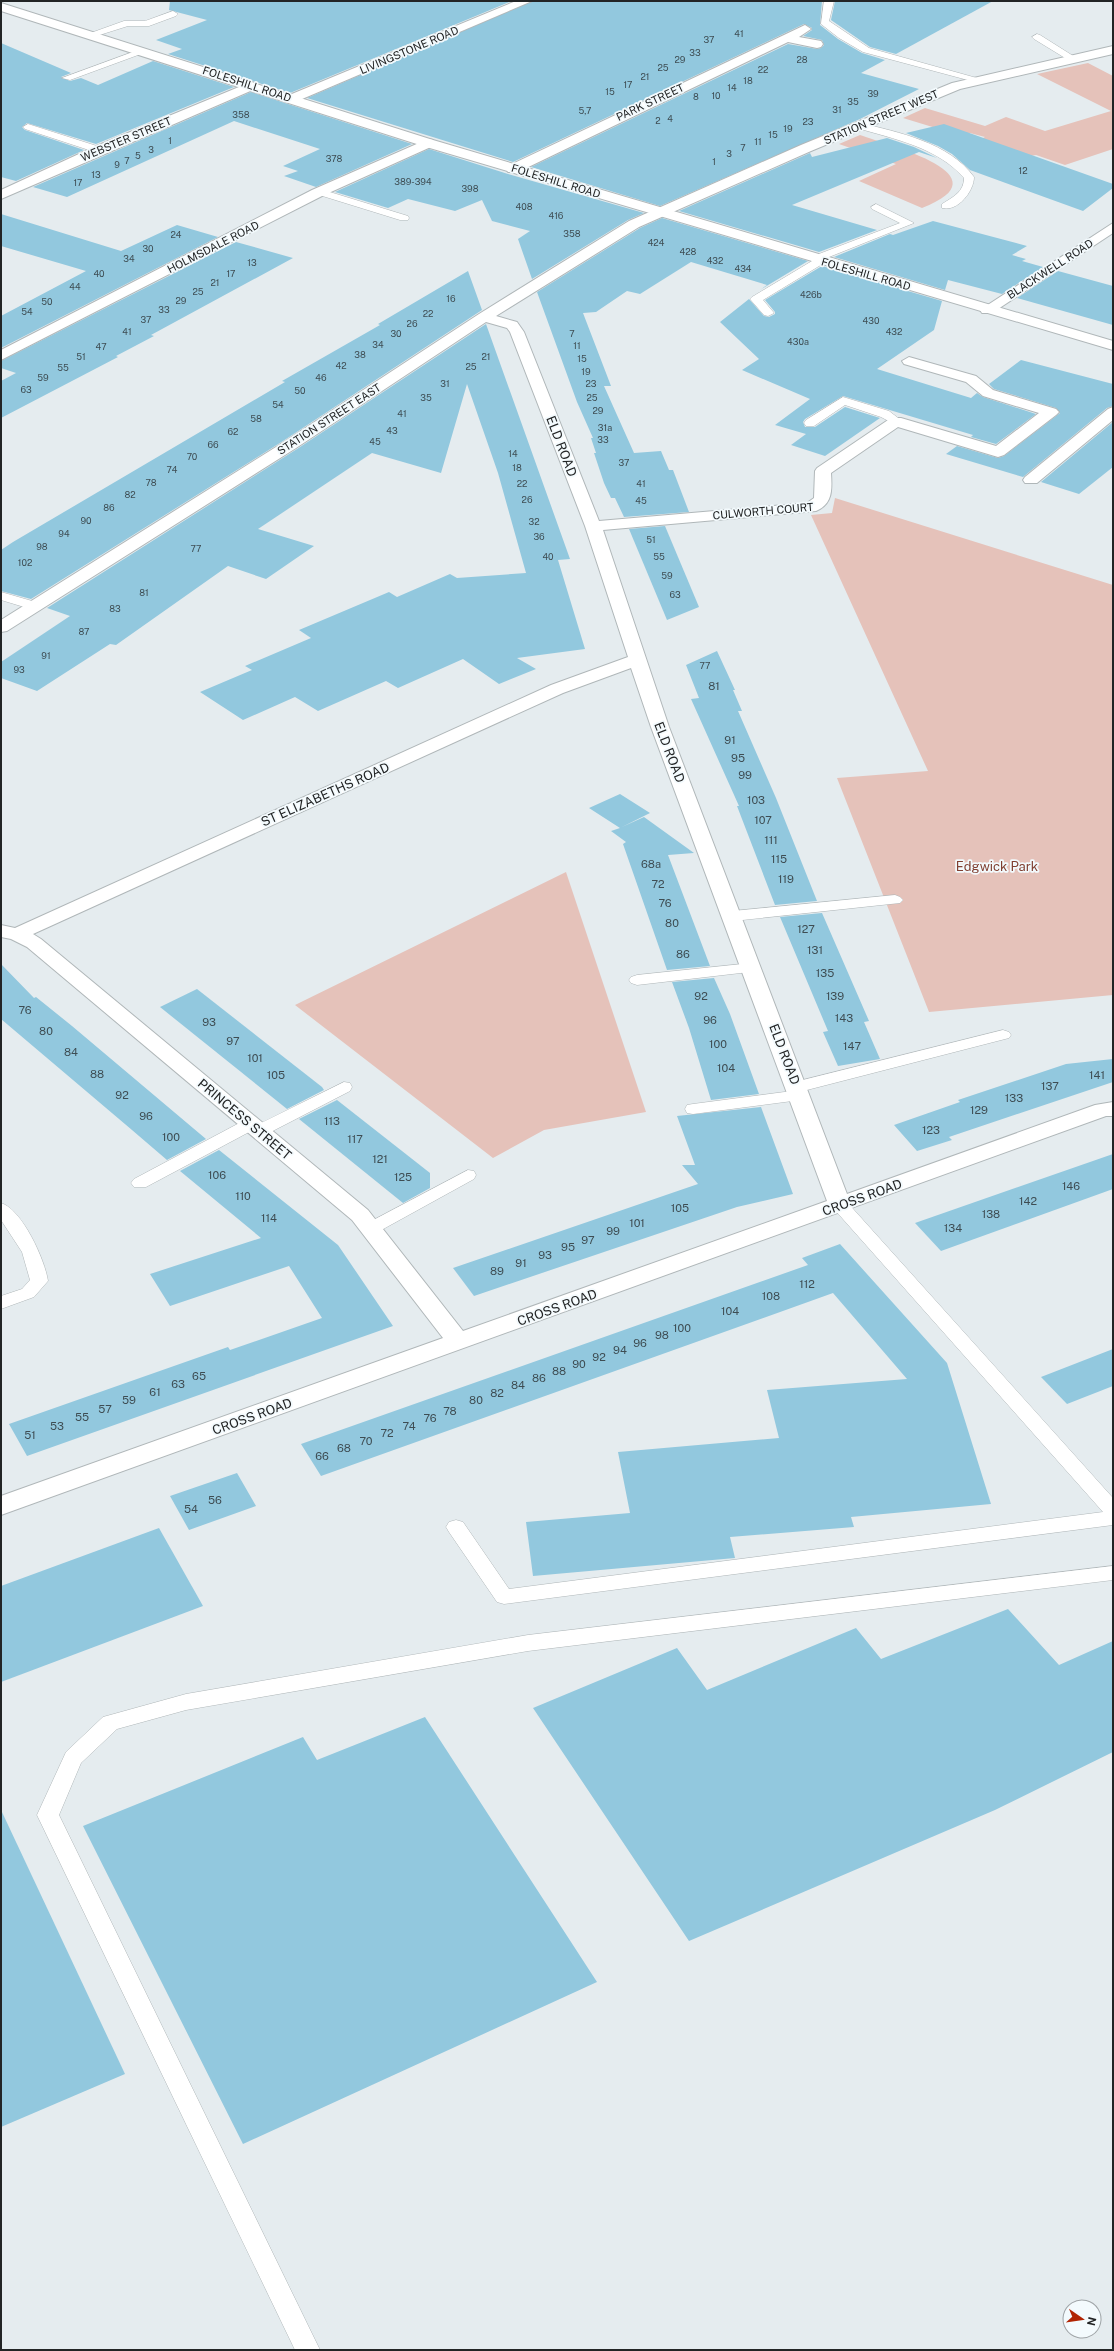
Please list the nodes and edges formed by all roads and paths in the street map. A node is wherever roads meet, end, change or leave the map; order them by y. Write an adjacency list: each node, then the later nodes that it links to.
1 (526, 1): 16 (street, LIVINGSTONE ROAD)
2 (829, 1): 14 (lane)
3 (1, 7): 6 (street, FOLESHILL ROAD)
4 (173, 14): 6 (lane)
5 (805, 29): 7 (street, PARK STREET)
6 (90, 35): 11 (street, FOLESHILL ROAD)
7 (788, 38): 9 (street); 21 (street, PARK STREET)
8 (1037, 38): 12 (lane)
9 (817, 44)
10 (1113, 50): 12 (street, STATION STREET WEST)
11 (144, 51): 13 (lane); 15 (street, FOLESHILL ROAD)
12 (1073, 59): 14 (street, STATION STREET WEST)
13 (67, 78)
14 (979, 80): 17 (street, STATION STREET WEST)
15 (251, 86): 16 (street, FOLESHILL ROAD); 20 (street, WEBSTER STREET)
16 (291, 99): 19 (street, FOLESHILL ROAD)
17 (860, 126): 24 (lane); 26 (street, STATION STREET WEST)
18 (28, 127): 20 (lane)
19 (428, 143): 21 (street, FOLESHILL ROAD); 22 (street, HOLMSDALE ROAD)
20 (99, 150): 23 (street, WEBSTER STREET)
21 (513, 168): 26 (street, FOLESHILL ROAD)
22 (320, 192): 27 (lane); 34 (street, HOLMSDALE ROAD)
23 (1, 195)
24 (946, 206)
25 (876, 207): 29 (lane)
26 (658, 212): 29 (street, FOLESHILL ROAD); 32 (street, STATION STREET EAST)
27 (404, 218)
28 (1113, 227): 30 (street, BLACKWELL ROAD)
29 (817, 260): 30 (street, FOLESHILL ROAD); 31 (lane)
30 (987, 310): 33 (street, FOLESHILL ROAD)
31 (768, 313)
32 (484, 317): 40 (street, ELD ROAD); 42 (street, STATION STREET EAST)
33 (1113, 346)
34 (1, 356)
35 (910, 361): 37 (street)
36 (1113, 412): 39 (street)
37 (896, 421): 38 (lane); 40 (street, CULWORTH COURT)
38 (810, 423)
39 (1031, 480)
40 (593, 526): 44 (street, ELD ROAD)
41 (1, 596): 42 (lane)
42 (34, 606): 43 (street, STATION STREET EAST)
43 (1, 627)
44 (636, 660): 46 (street, ELD ROAD); 47 (street, ST ELIZABETHS ROAD)
45 (895, 900): 46 (lane)
46 (733, 916): 48 (street, ELD ROAD)
47 (9, 932): 55 (street, PRINCESS STREET)
48 (752, 968): 49 (lane); 52 (street, ELD ROAD)
49 (637, 980)
50 (1003, 1035): 52 (lane)
51 (344, 1087): 55 (lane)
52 (799, 1091): 53 (lane); 58 (street, ELD ROAD)
53 (693, 1109)
54 (1113, 1110): 58 (street, CROSS ROAD)
55 (255, 1128): 57 (lane); 60 (street, PRINCESS STREET)
56 (468, 1175): 60 (lane)
57 (140, 1183)
58 (840, 1205): 62 (street, CROSS ROAD); 64 (lane)
59 (1, 1209): 61 (lane)
60 (370, 1229): 62 (street, PRINCESS STREET)
61 (1, 1303)
62 (459, 1342): 63 (street, CROSS ROAD)
63 (1, 1506)
64 (1113, 1512)
65 (1113, 1518): 66 (lane)
66 (456, 1526)
67 (1113, 1573): 68 (lane)
68 (308, 2350)

